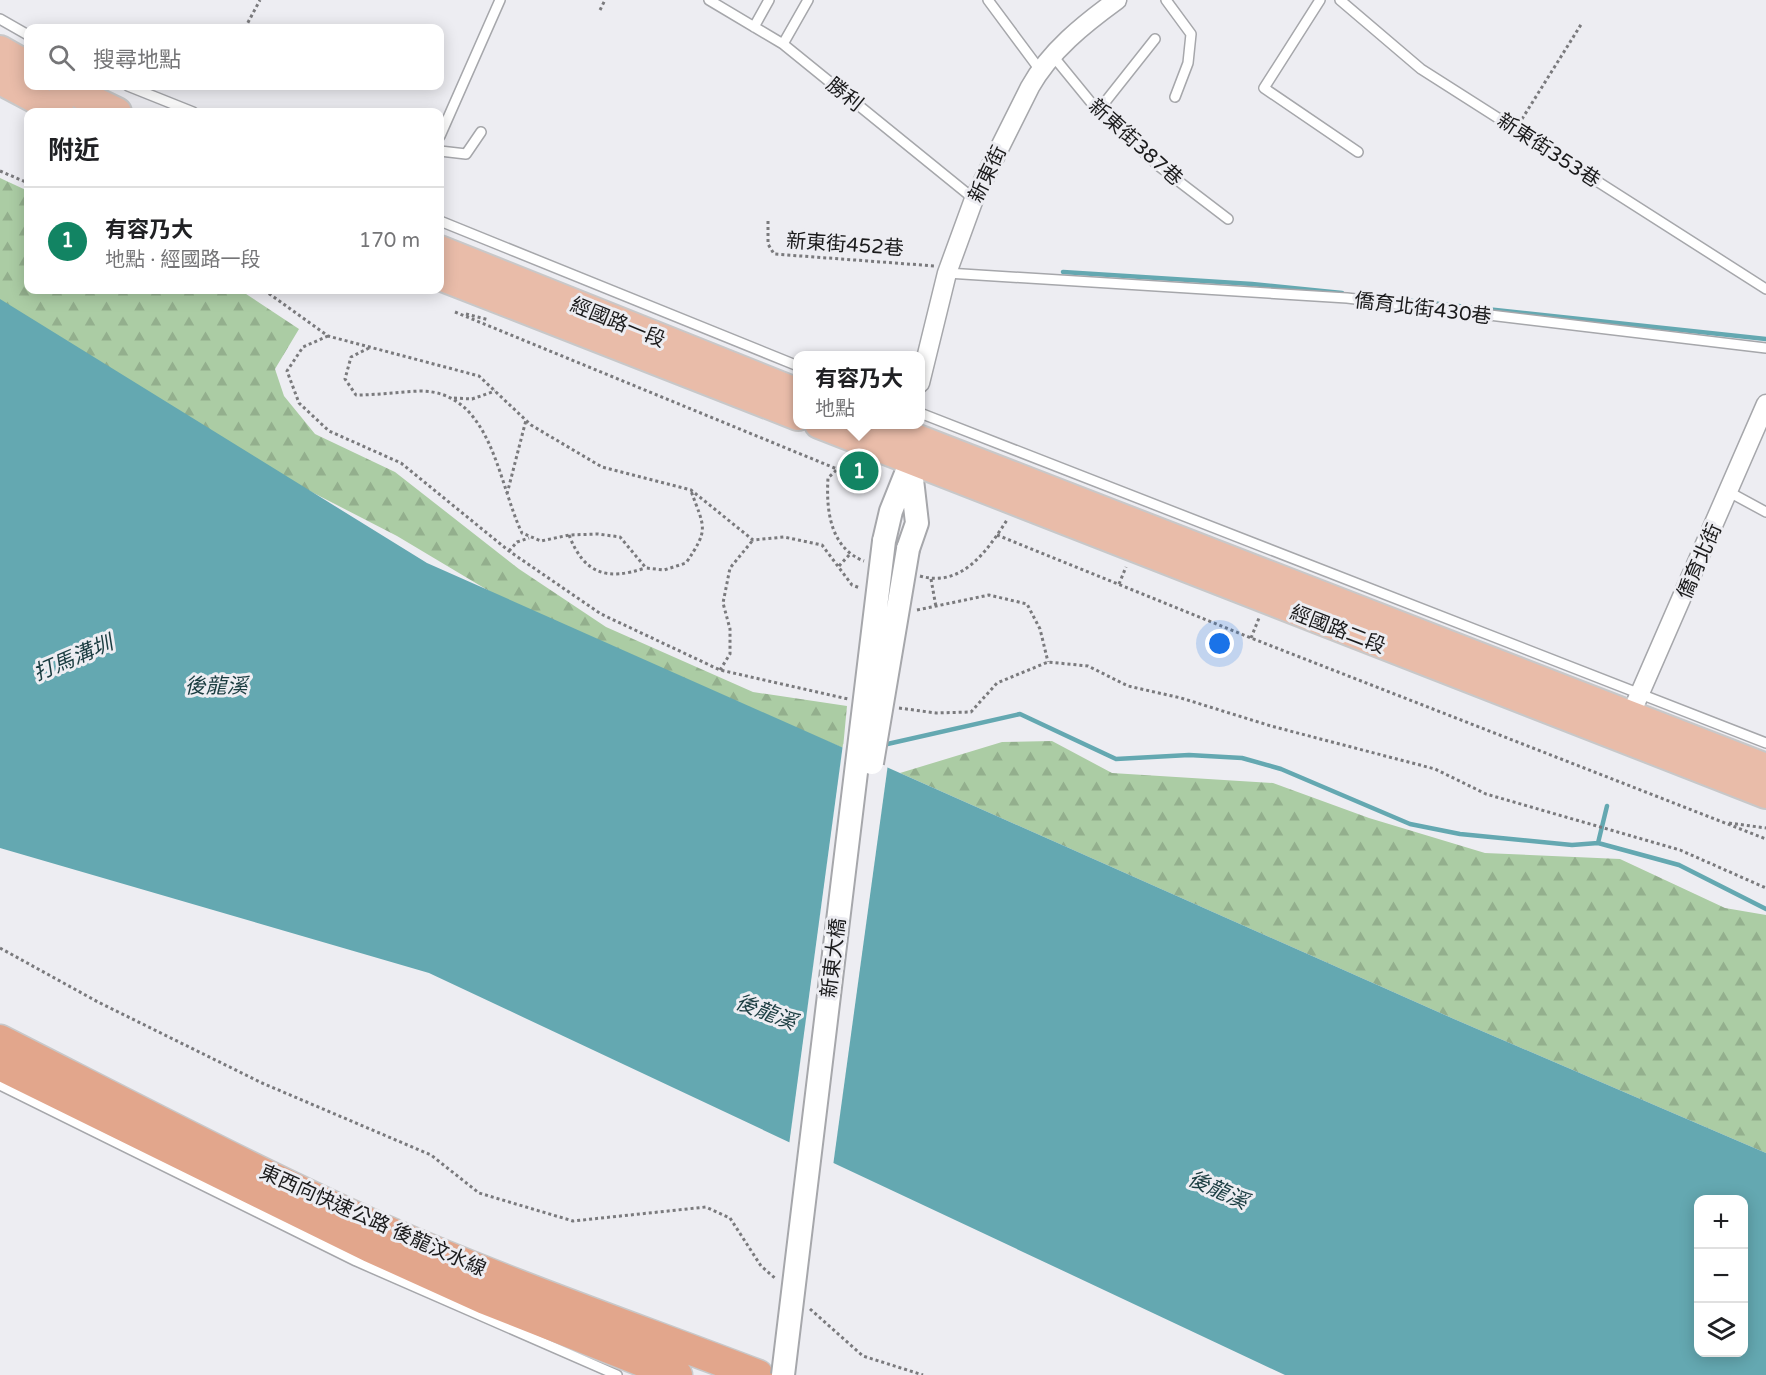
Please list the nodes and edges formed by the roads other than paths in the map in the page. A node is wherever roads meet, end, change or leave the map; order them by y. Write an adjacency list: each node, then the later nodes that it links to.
1 (500, 0): 27 (lane)
2 (709, 0): 11 (lane, 勝利)
3 (769, 0): 11 (lane)
4 (808, 0): 14 (lane)
5 (988, 0): 18 (lane)
6 (1117, 0): 16 (street, 新東街)
7 (1166, 0): 22 (lane)
8 (1320, 0): 30 (lane)
9 (1340, 0): 37 (lane, 新東街353巷)
10 (0, 19): 12 (lane)
11 (754, 27): 14 (lane, 勝利)
12 (24, 33)
13 (1155, 39): 26 (lane)
14 (783, 44): 31 (lane, 勝利)
15 (0, 50): 17 (main road)
16 (1053, 56): 18 (street, 新東街); 26 (lane, 新東街387巷)
17 (24, 64)
18 (1040, 70): 31 (street, 新東街)
19 (0, 80): 23 (main road)
20 (71, 90): 24 (main road)
21 (138, 90): 25 (lane)
22 (1175, 97)
23 (52, 108)
24 (109, 108)
25 (183, 108)
26 (1098, 111): 32 (lane, 新東街387巷)
27 (444, 127)
28 (481, 132): 29 (lane)
29 (444, 151)
30 (1358, 152)
31 (974, 199): 35 (street, 新東街)
32 (1228, 219)
33 (444, 223): 39 (lane)
34 (444, 252): 41 (main road, 經國路一段)
35 (947, 270): 38 (lane, 僑育北街430巷); 40 (street, 新東街)
36 (444, 278): 43 (main road, 經國路一段)
37 (1766, 290)
38 (1766, 348)
39 (793, 364)
40 (925, 366)
41 (793, 391)
42 (1766, 404): 47 (street, 僑育北街)
43 (793, 414)
44 (866, 429): 46 (main road)
45 (896, 429): 46 (main road)
46 (914, 434): 49 (main road, 經國路二段); 52 (main road, 經國路二段); 59 (street, 新東大橋, bridge); 60 (street, 新東大橋, bridge)
47 (1729, 492): 48 (lane); 49 (street, 僑育北街)
48 (1766, 512)
49 (1635, 704): 50 (lane); 51 (main road, 經國路二段)
50 (1766, 743)
51 (1766, 768)
52 (1766, 794)
53 (0, 1040): 58 (highway, 東西向快速公路 後龍汶水線)
54 (0, 1065): 57 (highway, 東西向快速公路 後龍汶水線)
55 (0, 1085): 56 (lane)
56 (617, 1375)
57 (677, 1375)
58 (758, 1375)
59 (783, 1375)
60 (796, 1375)

